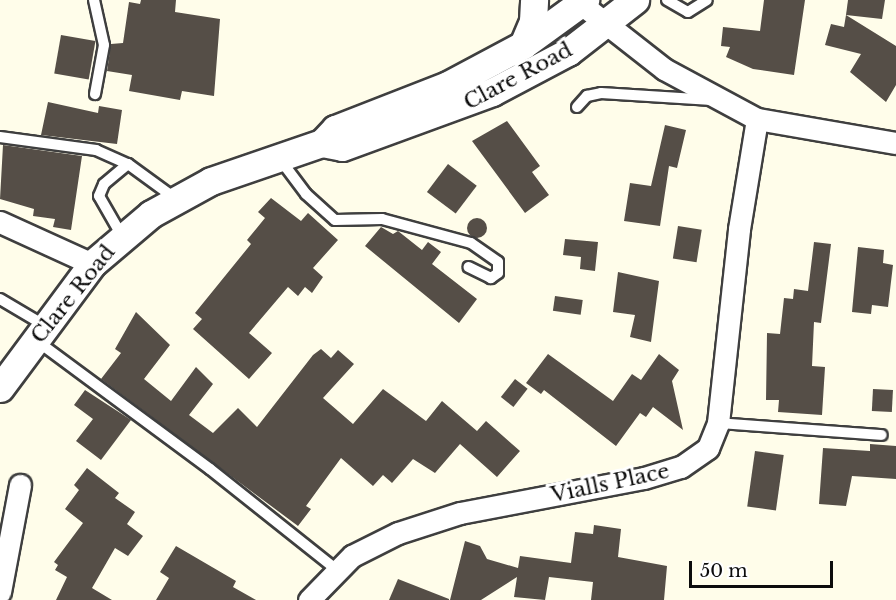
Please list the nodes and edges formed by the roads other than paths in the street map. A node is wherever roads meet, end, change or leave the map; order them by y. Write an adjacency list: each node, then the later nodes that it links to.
1 (94, 0): 9 (lane)
2 (534, 0): 8 (street)
3 (635, 0): 7 (street, Clare Road)
4 (667, 0): 5 (lane)
5 (707, 0)
6 (580, 1): 7 (street); 8 (street, Clare Road)
7 (607, 24): 10 (street); 14 (street, Clare Road)
8 (523, 45): 14 (street, Clare Road)
9 (95, 94)
10 (715, 99): 11 (lane); 12 (street)
11 (577, 107)
12 (757, 119): 15 (street); 26 (street, Vialls Place)
13 (0, 137): 17 (lane)
14 (322, 143): 16 (street, Clare Road)
15 (896, 143)
16 (279, 157): 18 (street, Clare Road); 22 (lane)
17 (128, 164): 18 (lane); 20 (lane)
18 (176, 199): 20 (street, Clare Road)
19 (0, 222): 21 (street)
20 (122, 236): 21 (street, Clare Road)
21 (92, 264): 24 (street, Clare Road)
22 (468, 267)
23 (0, 299): 24 (lane)
24 (40, 332): 25 (street, Clare Road); 29 (lane)
25 (0, 387)
26 (718, 423): 27 (lane); 29 (street, Vialls Place)
27 (882, 435)
28 (20, 486): 30 (street)
29 (337, 570): 31 (street, Vialls Place)
30 (0, 592)
31 (309, 600)

